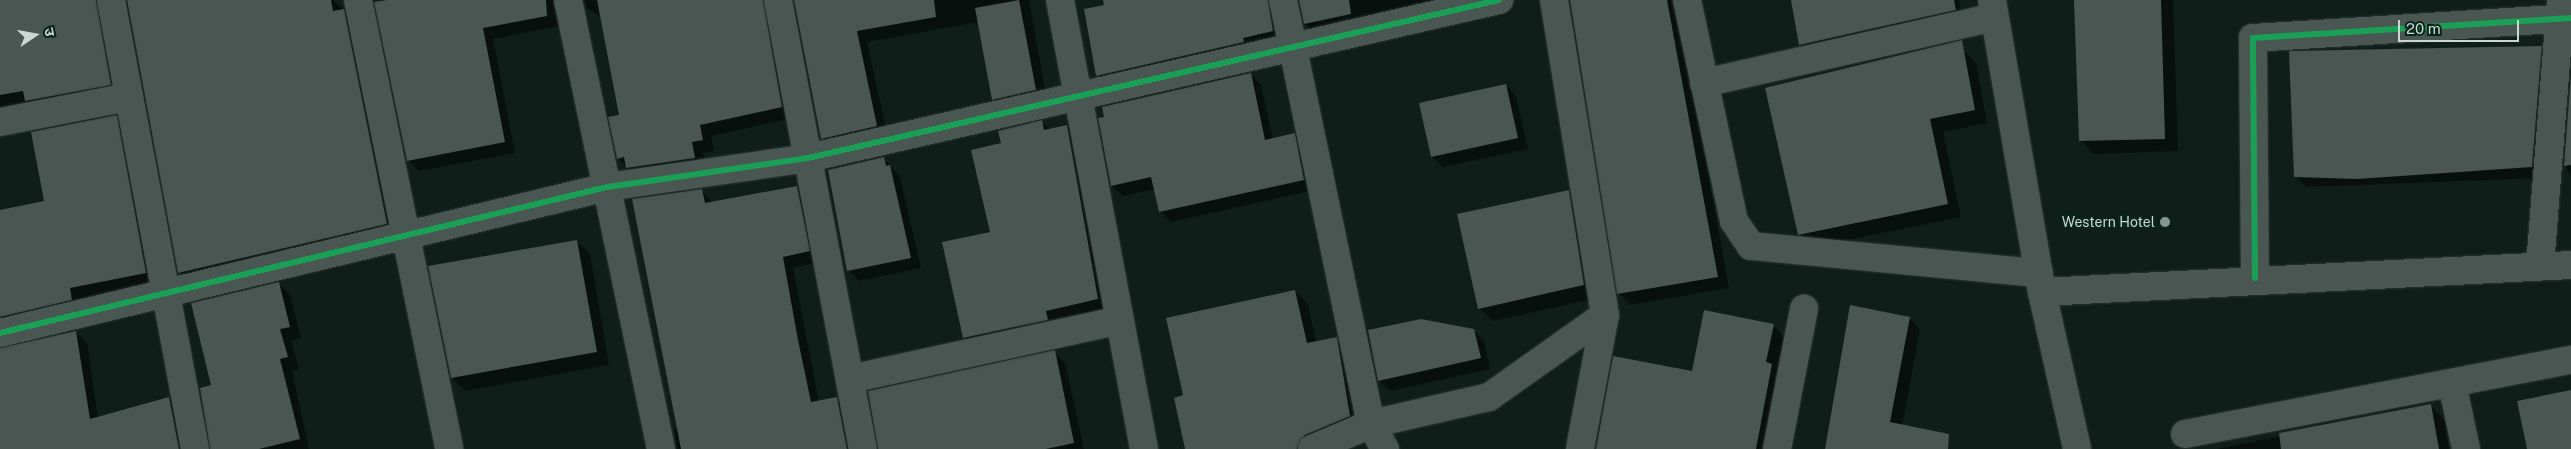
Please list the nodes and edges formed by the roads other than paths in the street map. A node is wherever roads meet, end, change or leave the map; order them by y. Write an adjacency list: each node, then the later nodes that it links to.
1 (111, 0): 14 (street)
2 (358, 0): 19 (street)
3 (568, 0): 18 (street)
4 (778, 0): 17 (street)
5 (1060, 0): 15 (street)
6 (1283, 0): 12 (street)
7 (1499, 0): 12 (street)
8 (1554, 0): 26 (street)
9 (1687, 0): 13 (street)
10 (1993, 8): 13 (street); 23 (street)
11 (2564, 12): 21 (street); 22 (street)
12 (1292, 50): 15 (street); 32 (street)
13 (1704, 83): 23 (street)
14 (128, 97): 16 (street); 24 (street)
15 (1079, 99): 17 (street); 27 (street)
16 (0, 122)
17 (808, 158): 18 (street); 30 (street)
18 (607, 187): 19 (street); 36 (street)
19 (408, 237): 24 (street); 35 (street)
20 (2571, 265): 21 (street)
21 (2540, 266): 22 (street)
22 (2255, 278): 23 (street)
23 (2040, 283): 43 (street)
24 (165, 293): 28 (street); 34 (street)
25 (1804, 309): 42 (street)
26 (1605, 315): 32 (street); 41 (street)
27 (1120, 320): 30 (street); 38 (street)
28 (0, 333)
29 (2571, 360): 31 (street)
30 (850, 379): 37 (street)
31 (2452, 383): 33 (street); 44 (street)
32 (1371, 424): 39 (street); 40 (street)
33 (2185, 434)
34 (195, 449)
35 (449, 449)
36 (661, 449)
37 (863, 449)
38 (1144, 449)
39 (1312, 449)
40 (1385, 449)
41 (1580, 449)
42 (1777, 449)
43 (2077, 449)
44 (2466, 449)

